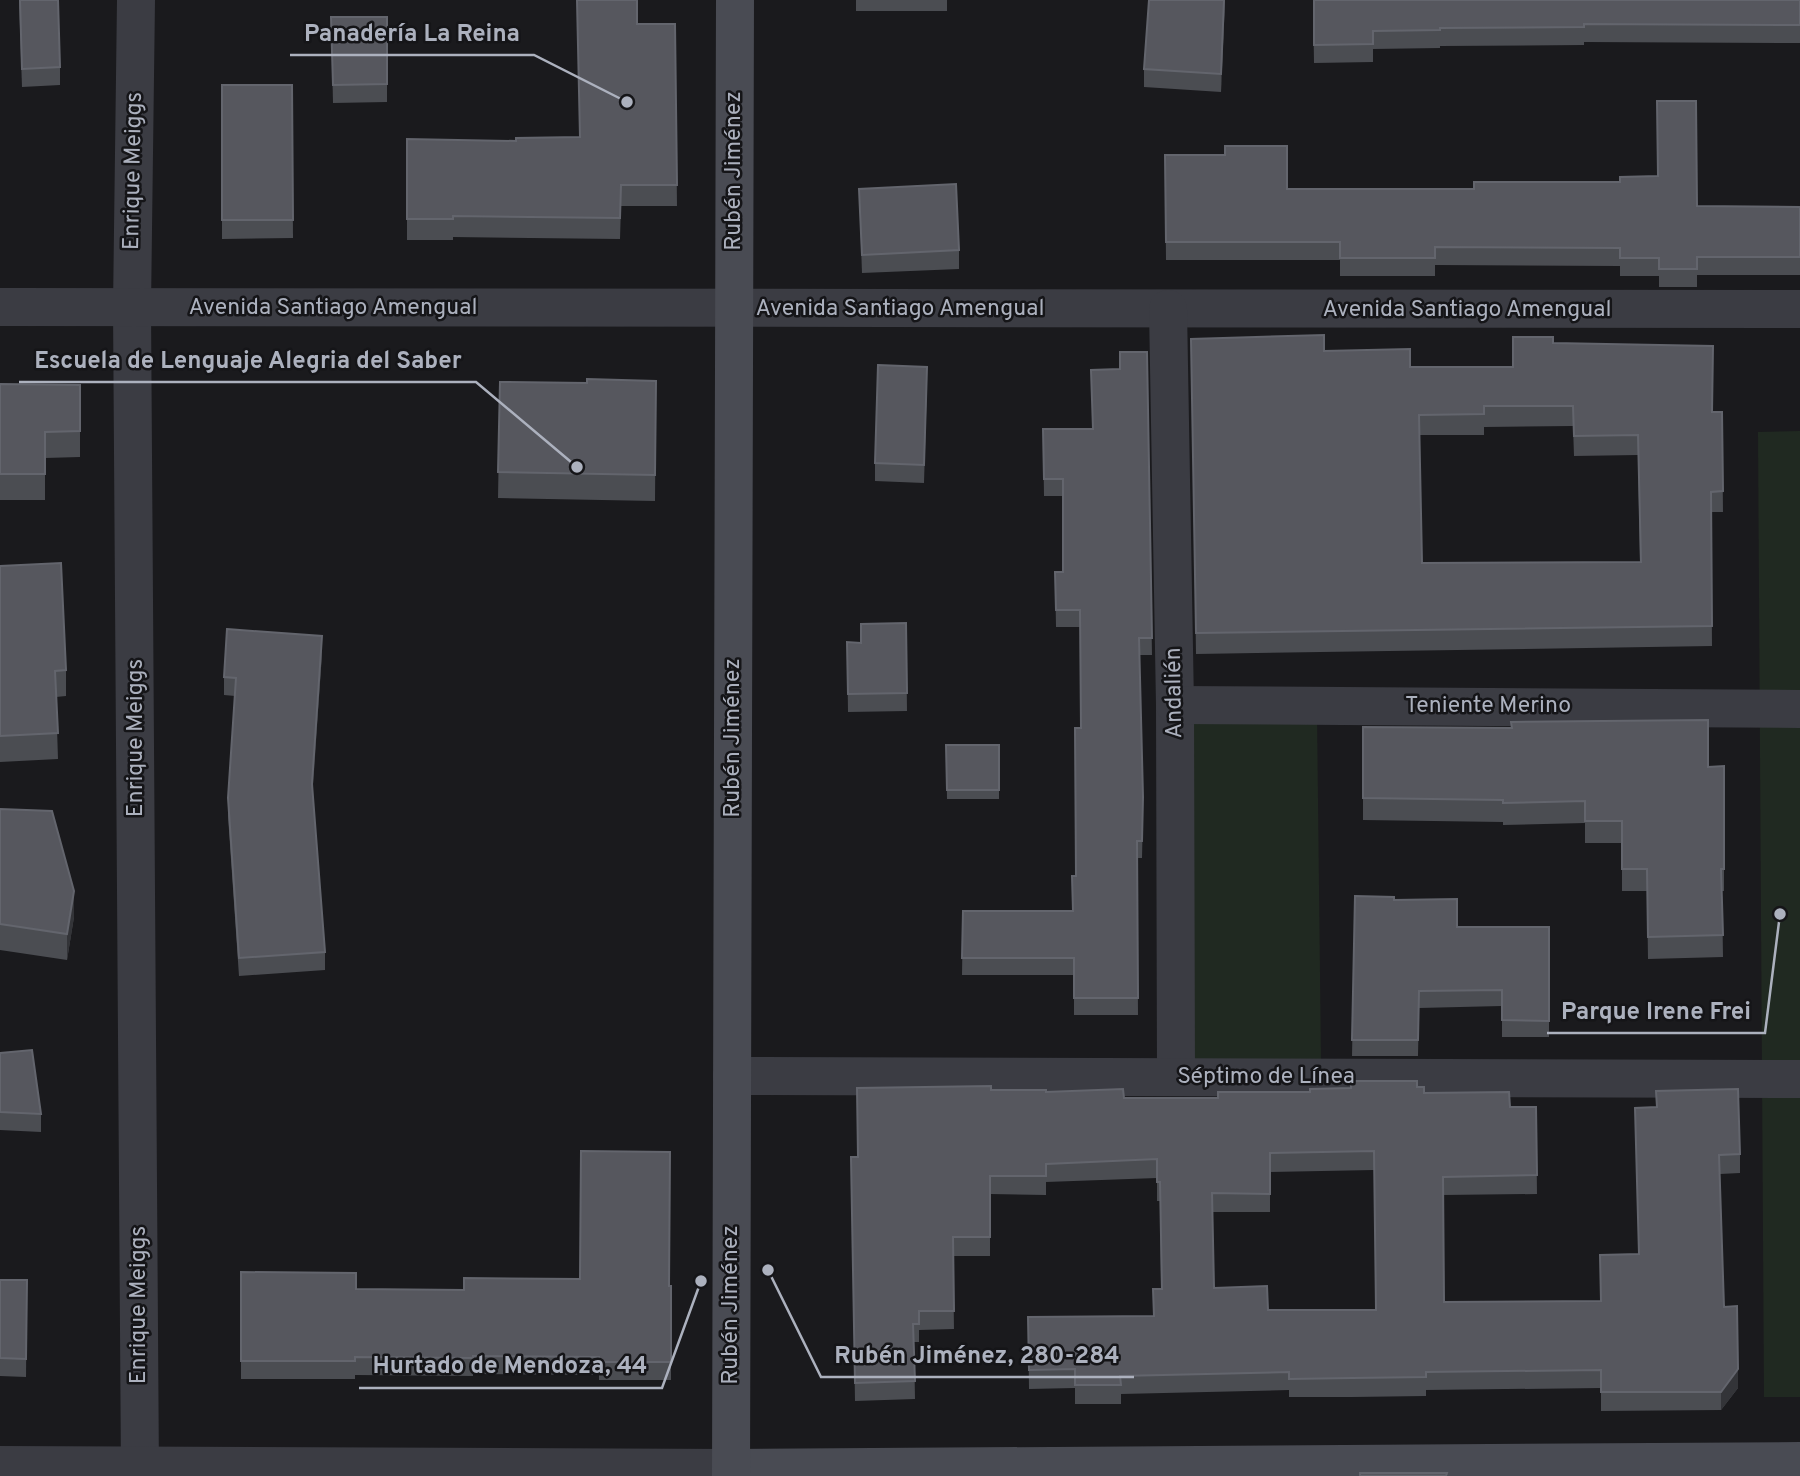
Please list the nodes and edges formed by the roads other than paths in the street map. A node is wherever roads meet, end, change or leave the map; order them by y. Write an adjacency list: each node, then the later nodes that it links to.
1 (136, 0): 4 (street, Enrique Meiggs)
2 (734, 0): 5 (main road, Rubén Jiménez)
3 (0, 307): 4 (street, Avenida Santiago Amengual)
4 (132, 307): 5 (street, Avenida Santiago Amengual); 16 (street, Enrique Meiggs)
5 (733, 309): 6 (street, Avenida Santiago Amengual); 10 (main road, Rubén Jiménez)
6 (1168, 309): 7 (street, Avenida Santiago Amengual); 8 (street, Andalién)
7 (1800, 309)
8 (1175, 705): 9 (street, Teniente Merino); 11 (street, Andalién)
9 (1800, 709)
10 (732, 1076): 11 (street, Séptimo de Línea); 17 (main road, Rubén Jiménez)
11 (1176, 1077): 12 (street, Séptimo de Línea)
12 (1800, 1079)
13 (1800, 1461): 15 (main road)
14 (0, 1465): 16 (street)
15 (1178, 1470): 17 (main road)
16 (140, 1471): 17 (street)
17 (731, 1472)

